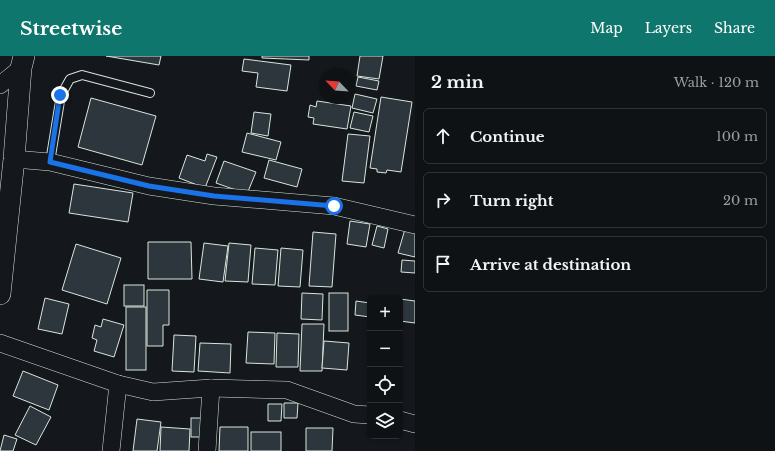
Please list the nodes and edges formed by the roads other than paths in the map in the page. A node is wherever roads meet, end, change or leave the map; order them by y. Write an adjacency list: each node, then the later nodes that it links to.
1 (23, 62): 2 (street); 4 (street)
2 (0, 85)
3 (150, 93): 5 (lane)
4 (14, 160): 5 (street); 7 (street)
5 (50, 162): 6 (street)
6 (415, 225)
7 (0, 294)
8 (0, 343): 9 (street)
9 (118, 384): 10 (street); 14 (street)
10 (211, 388): 11 (street); 15 (street)
11 (367, 415)
12 (403, 421): 13 (street)
13 (415, 424)
14 (111, 451)
15 (207, 451)

